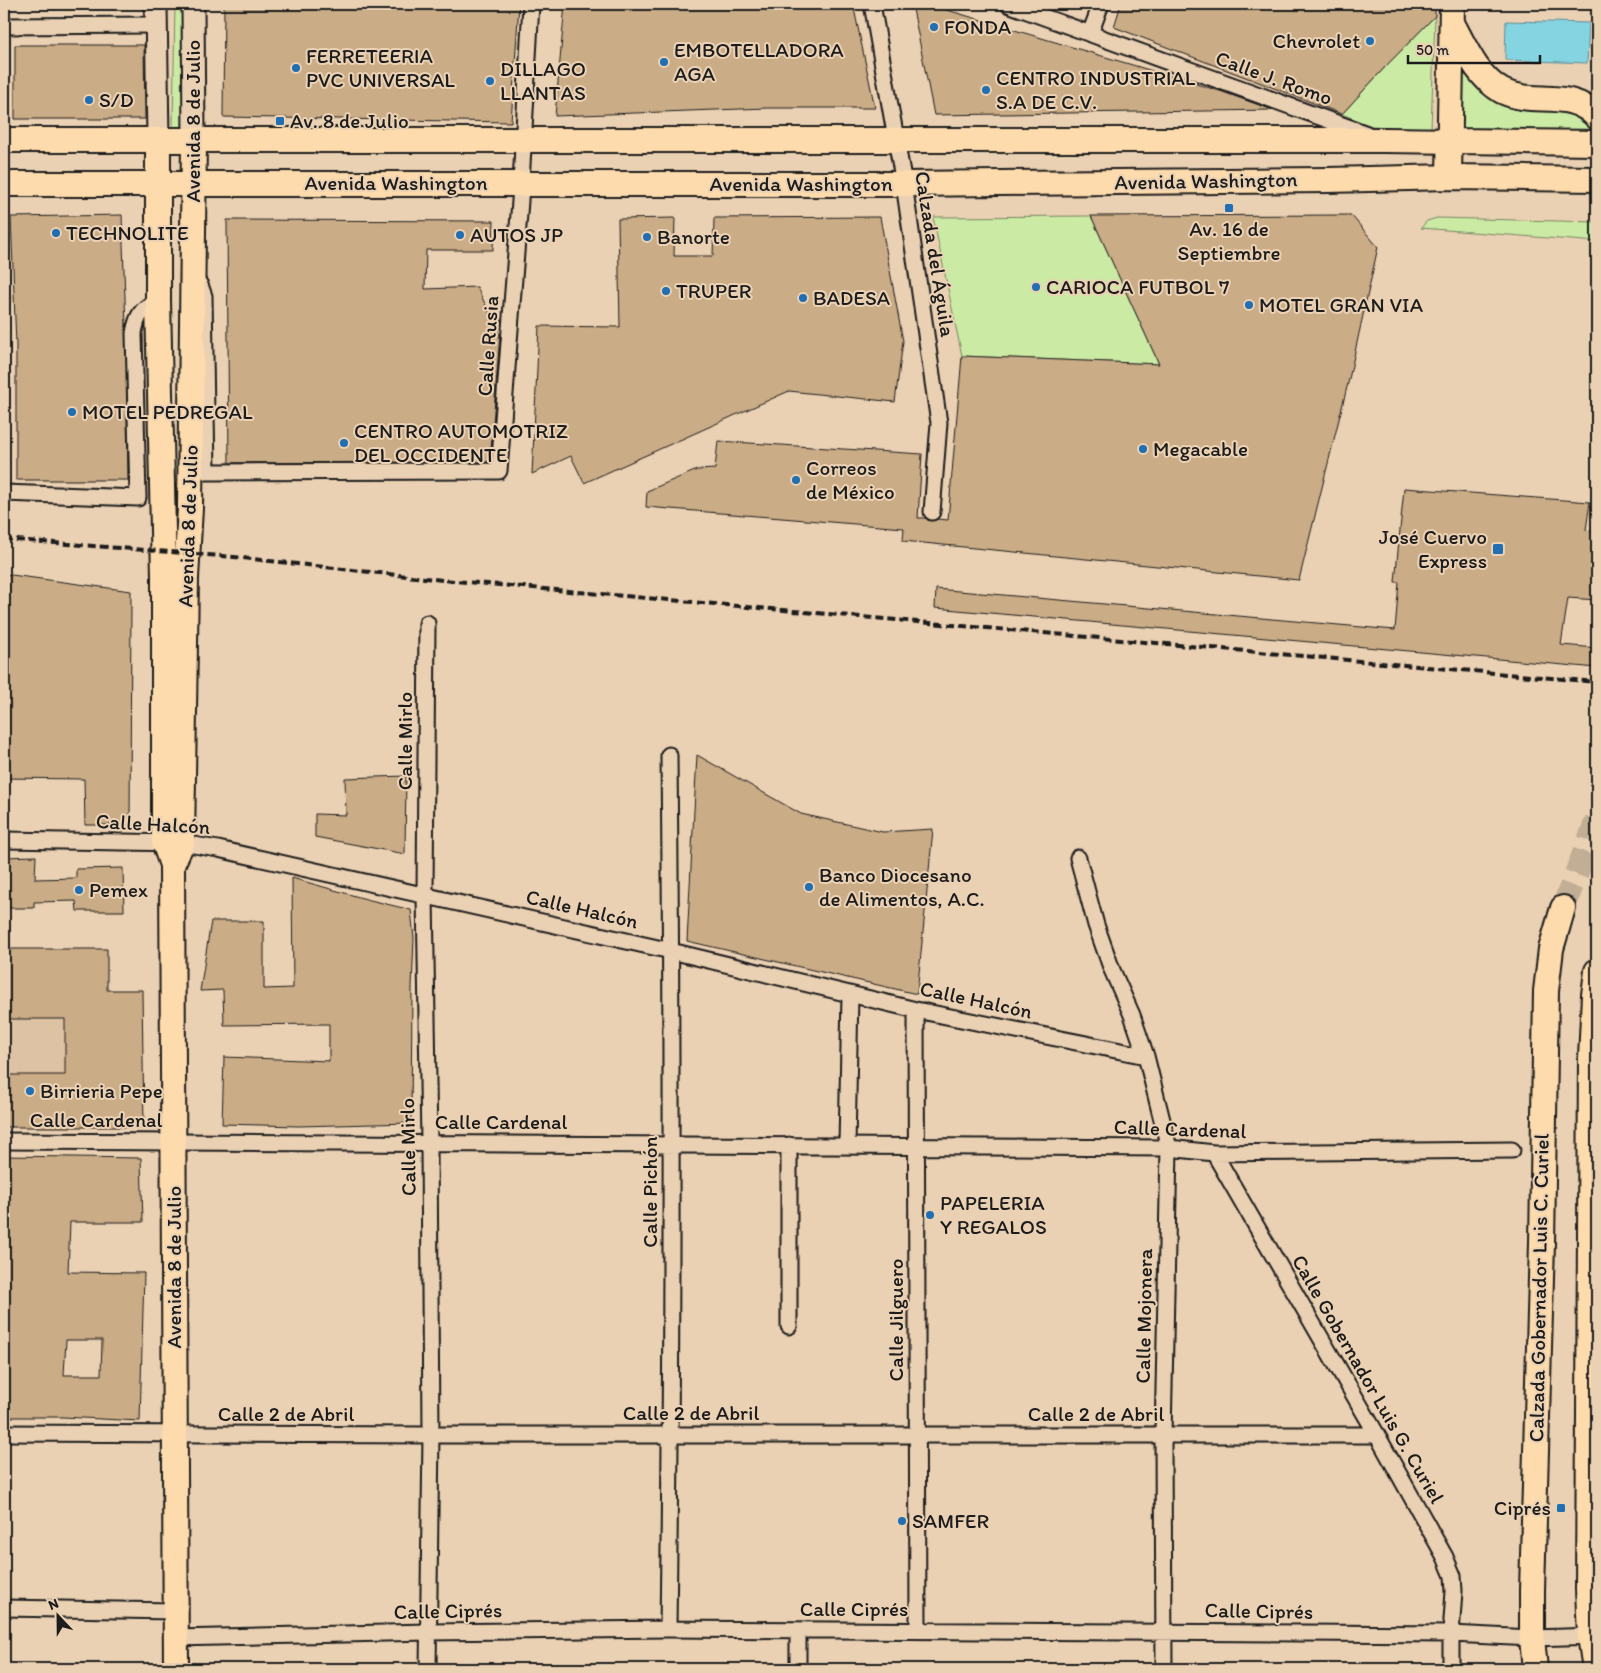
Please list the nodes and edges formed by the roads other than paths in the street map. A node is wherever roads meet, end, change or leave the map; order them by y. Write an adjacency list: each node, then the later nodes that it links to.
1 (156, 4): 8 (street, Avenida 8 de Julio)
2 (193, 4): 18 (street, Avenida 8 de Julio)
3 (531, 4): 14 (street, Calle Rusia)
4 (872, 4): 15 (street, Calzada del Águila)
5 (1008, 4): 10 (street, Calle J. Romo)
6 (1101, 4): 10 (street)
7 (1452, 13): 11 (main road); 17 (main road)
8 (156, 25): 9 (street); 13 (street, Avenida 8 de Julio)
9 (4, 26)
10 (1090, 34): 16 (street, Calle J. Romo)
11 (1597, 117)
12 (4, 140): 13 (main road, Avenida Washington)
13 (158, 140): 18 (main road, Avenida Washington); 24 (main road, Avenida 8 de Julio)
14 (524, 140): 15 (main road, Avenida Washington); 18 (main road, Avenida Washington); 25 (street, Calle Rusia)
15 (896, 140): 16 (main road, Avenida Washington); 26 (street, Calzada del Águila)
16 (1385, 140): 17 (main road, Avenida Washington)
17 (1450, 140): 19 (main road, Avenida Washington); 20 (main road)
18 (194, 141): 22 (main road, Avenida 8 de Julio)
19 (1597, 143)
20 (1449, 177): 21 (main road, Avenida Washington); 26 (main road, Avenida Washington)
21 (1597, 180)
22 (194, 183): 24 (main road, Avenida Washington); 25 (main road, Avenida Washington); 27 (main road, Avenida 8 de Julio)
23 (4, 184): 24 (main road, Avenida Washington)
24 (159, 184): 28 (main road, Avenida 8 de Julio)
25 (522, 184): 26 (main road, Avenida Washington); 27 (street, Calle Rusia)
26 (904, 184): 30 (street, Calzada del Águila)
27 (193, 278): 34 (main road, Avenida 8 de Julio)
28 (158, 301): 29 (street); 34 (main road, Avenida 8 de Julio)
29 (4, 493)
30 (932, 512)
31 (427, 623): 36 (street, Calle Mirlo)
32 (669, 755): 38 (street, Calle Pichón)
33 (4, 840): 34 (street, Calle Halcón)
34 (173, 843): 36 (street, Calle Halcón); 44 (main road, Avenida 8 de Julio)
35 (1078, 858): 42 (street)
36 (425, 895): 38 (street, Calle Halcón); 45 (street, Calle Mirlo)
37 (1563, 908): 71 (main road, Calzada Gobernador Luis C. Curiel)
38 (671, 951): 40 (street, Calle Halcón); 46 (street, Calle Pichón)
39 (1597, 971): 69 (main road)
40 (850, 994): 41 (street, Calle Halcón); 48 (street)
41 (916, 1010): 42 (street, Calle Halcón); 49 (street, Calle Jilguero)
42 (1146, 1056): 50 (street, Calle Mojonera)
43 (4, 1140): 44 (street, Calle Cardenal)
44 (173, 1142): 45 (street, Calle Cardenal); 57 (main road, Avenida 8 de Julio)
45 (430, 1143): 46 (street, Calle Cardenal); 59 (street, Calle Mirlo)
46 (671, 1144): 47 (street, Calle Cardenal); 55 (street, Calle Pichón)
47 (789, 1145): 48 (street, Calle Cardenal); 53 (street)
48 (847, 1146): 49 (street, Calle Cardenal)
49 (917, 1146): 50 (street, Calle Cardenal); 56 (street, Calle Jilguero)
50 (1169, 1148): 52 (street, Calle Cardenal); 60 (street, Calle Mojonera)
51 (1512, 1150): 52 (street, Calle Cardenal)
52 (1214, 1153): 58 (street, Calle Gobernador Luis G. Curiel)
53 (790, 1326)
54 (4, 1433): 57 (street, Calle 2 de Abril)
55 (671, 1434): 56 (street, Calle 2 de Abril); 59 (street, Calle 2 de Abril); 63 (street, Calle Pichón)
56 (918, 1434): 60 (street, Calle 2 de Abril); 64 (street, Calle Jilguero)
57 (175, 1435): 59 (street, Calle 2 de Abril); 62 (main road, Avenida 8 de Julio)
58 (1377, 1435): 60 (street, Calle 2 de Abril); 68 (street, Calle Gobernador Luis G. Curiel)
59 (431, 1436): 66 (street, Calle Mirlo)
60 (1163, 1436): 67 (street, Calle Mojonera)
61 (4, 1608): 62 (street)
62 (174, 1611): 70 (main road, Avenida 8 de Julio)
63 (668, 1630): 65 (street, Calle Ciprés); 66 (street, Calle Ciprés)
64 (918, 1630): 65 (street, Calle Ciprés); 67 (street, Calle Ciprés)
65 (798, 1631): 74 (street)
66 (428, 1632): 70 (street, Calle Ciprés); 73 (street, Calle Mirlo)
67 (1164, 1632): 68 (street, Calle Ciprés); 75 (street, Calle Mojonera)
68 (1451, 1634): 71 (street, Calle Ciprés); 76 (street, Calle Gobernador Luis G. Curiel)
69 (1594, 1636): 71 (street, Calle Ciprés); 78 (main road)
70 (175, 1638): 72 (main road, Avenida 8 de Julio)
71 (1532, 1638): 77 (main road, Calzada Gobernador Luis C. Curiel)
72 (176, 1669)
73 (428, 1669)
74 (798, 1669)
75 (1164, 1669)
76 (1451, 1669)
77 (1536, 1669)
78 (1595, 1669)

